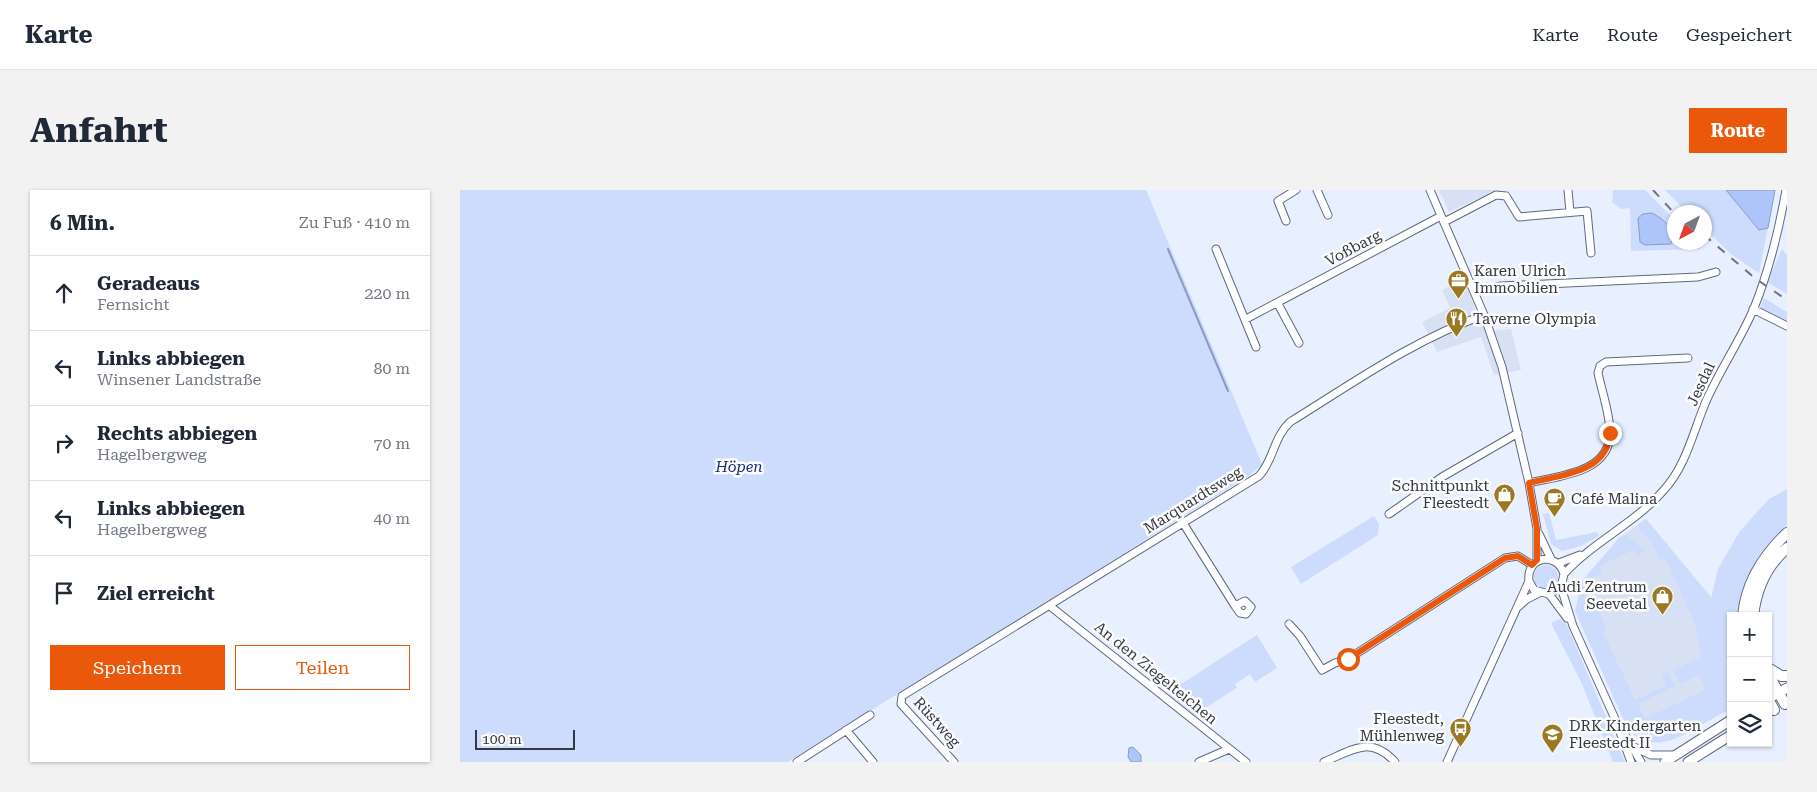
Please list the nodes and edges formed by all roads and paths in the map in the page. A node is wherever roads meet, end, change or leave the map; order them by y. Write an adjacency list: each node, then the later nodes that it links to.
1 (1296, 190): 10 (street)
2 (1317, 190): 8 (street)
3 (1430, 190): 9 (street)
4 (1568, 190): 7 (street)
5 (1786, 190): 16 (street, Jesdal)
6 (1508, 193): 7 (street); 9 (street, Voßbarg)
7 (1570, 212): 12 (street)
8 (1328, 215)
9 (1443, 219): 14 (street); 15 (street, Voßbarg)
10 (1286, 221)
11 (1216, 249): 18 (street)
12 (1590, 253)
13 (1716, 272): 14 (street)
14 (1474, 292): 17 (street)
15 (1278, 304): 18 (street, Voßbarg); 20 (street)
16 (1753, 309): 19 (street); 30 (street, Jesdal)
17 (1484, 315): 23 (street); 26 (street, Marquardtsweg)
18 (1246, 319): 21 (street)
19 (1787, 326)
20 (1299, 343)
21 (1256, 347)
22 (1688, 358): 24 (street)
23 (1518, 433): 24 (street); 25 (street)
24 (1529, 483): 27 (street)
25 (1388, 514)
26 (1183, 523): 39 (street, Marquardtsweg); 40 (street)
27 (1537, 529): 31 (street); 32 (street)
28 (1787, 533): 42 (highway)
29 (1787, 548): 43 (highway)
30 (1585, 553): 33 (street, Jesdal); 34 (street, Jesdal)
31 (1551, 559): 32 (street); 33 (street)
32 (1535, 563): 35 (street); 44 (street)
33 (1558, 563): 34 (street)
34 (1564, 574): 36 (street)
35 (1528, 581): 37 (street); 41 (street)
36 (1561, 587): 38 (street); 45 (street)
37 (1539, 593): 38 (street); 41 (street)
38 (1549, 594): 45 (street)
39 (1050, 606): 51 (street, Marquardtsweg); 60 (street, An den Ziegelteichen)
40 (1235, 606)
41 (1516, 609): 69 (street)
42 (1744, 612)
43 (1754, 612)
44 (1289, 624)
45 (1573, 626): 55 (street)
46 (1772, 670): 47 (highway)
47 (1787, 676)
48 (1772, 678): 49 (highway)
49 (1783, 690): 50 (main road); 52 (highway)
50 (1772, 697)
51 (900, 700): 64 (street, Rüstweg)
52 (1786, 704): 53 (main road)
53 (1772, 711)
54 (870, 715): 57 (street)
55 (1616, 721): 59 (street); 70 (street)
56 (1727, 722): 61 (main road)
57 (846, 730): 62 (street); 63 (street)
58 (1727, 738): 73 (main road)
59 (1633, 746): 61 (street); 71 (street)
60 (1229, 748): 65 (street); 66 (street, An den Ziegelteichen)
61 (1676, 754): 72 (main road)
62 (797, 762)
63 (873, 762)
64 (954, 762)
65 (1199, 762)
66 (1246, 762)
67 (1324, 762): 68 (street)
68 (1395, 762)
69 (1447, 762)
70 (1630, 762)
71 (1641, 762)
72 (1665, 762)
73 (1688, 762)

